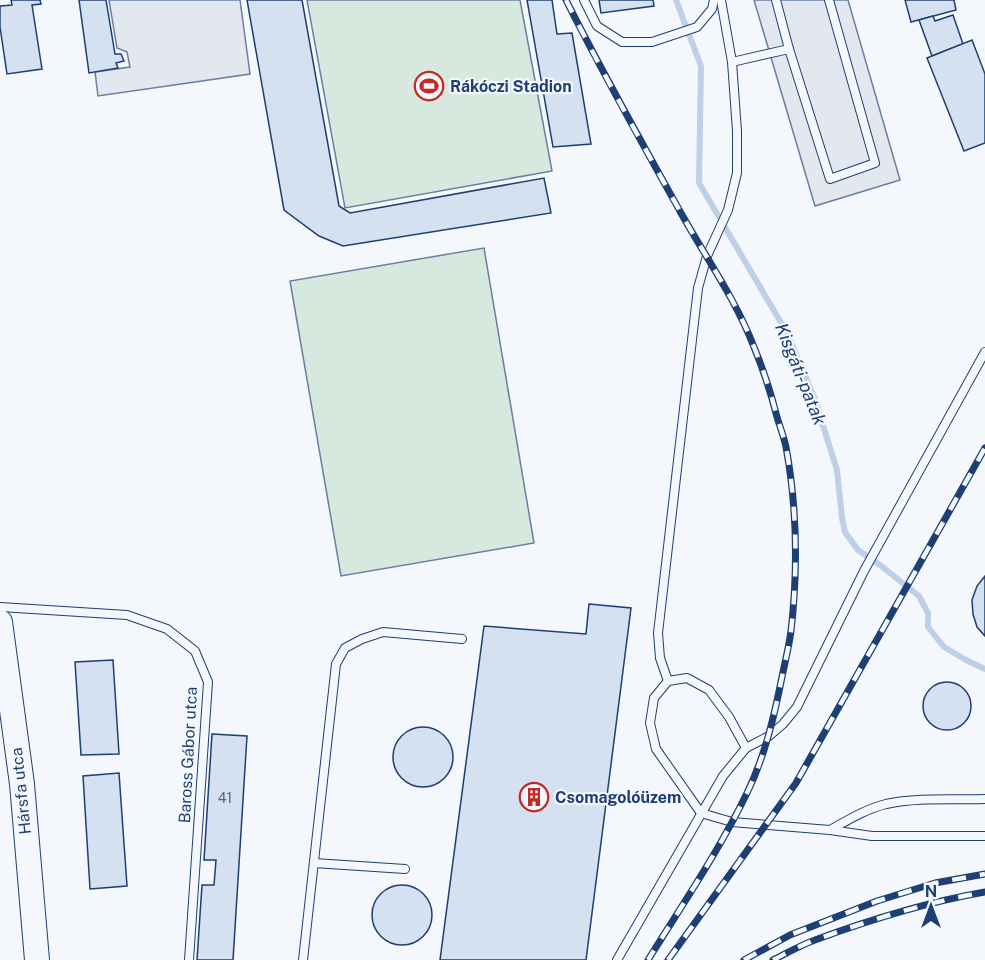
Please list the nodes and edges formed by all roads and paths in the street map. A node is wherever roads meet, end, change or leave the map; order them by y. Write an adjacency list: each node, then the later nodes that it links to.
1 (584, 0): 2 (lane)
2 (714, 0)
3 (721, 0): 7 (lane)
4 (776, 0): 6 (lane)
5 (829, 0): 6 (lane)
6 (789, 49): 7 (lane)
7 (732, 62): 12 (lane)
8 (985, 352): 13 (lane)
9 (0, 607): 21 (lane, Baross Gábor utca)
10 (0, 622): 20 (street, Hársfa utca)
11 (462, 639): 18 (lane)
12 (668, 681): 13 (lane); 15 (lane)
13 (746, 748): 15 (lane)
14 (985, 799): 16 (lane)
15 (701, 813): 16 (lane); 23 (lane)
16 (830, 830): 17 (lane)
17 (985, 836)
18 (314, 863): 19 (lane); 22 (lane)
19 (405, 869)
20 (37, 960)
21 (189, 960)
22 (303, 960)
23 (617, 960)

